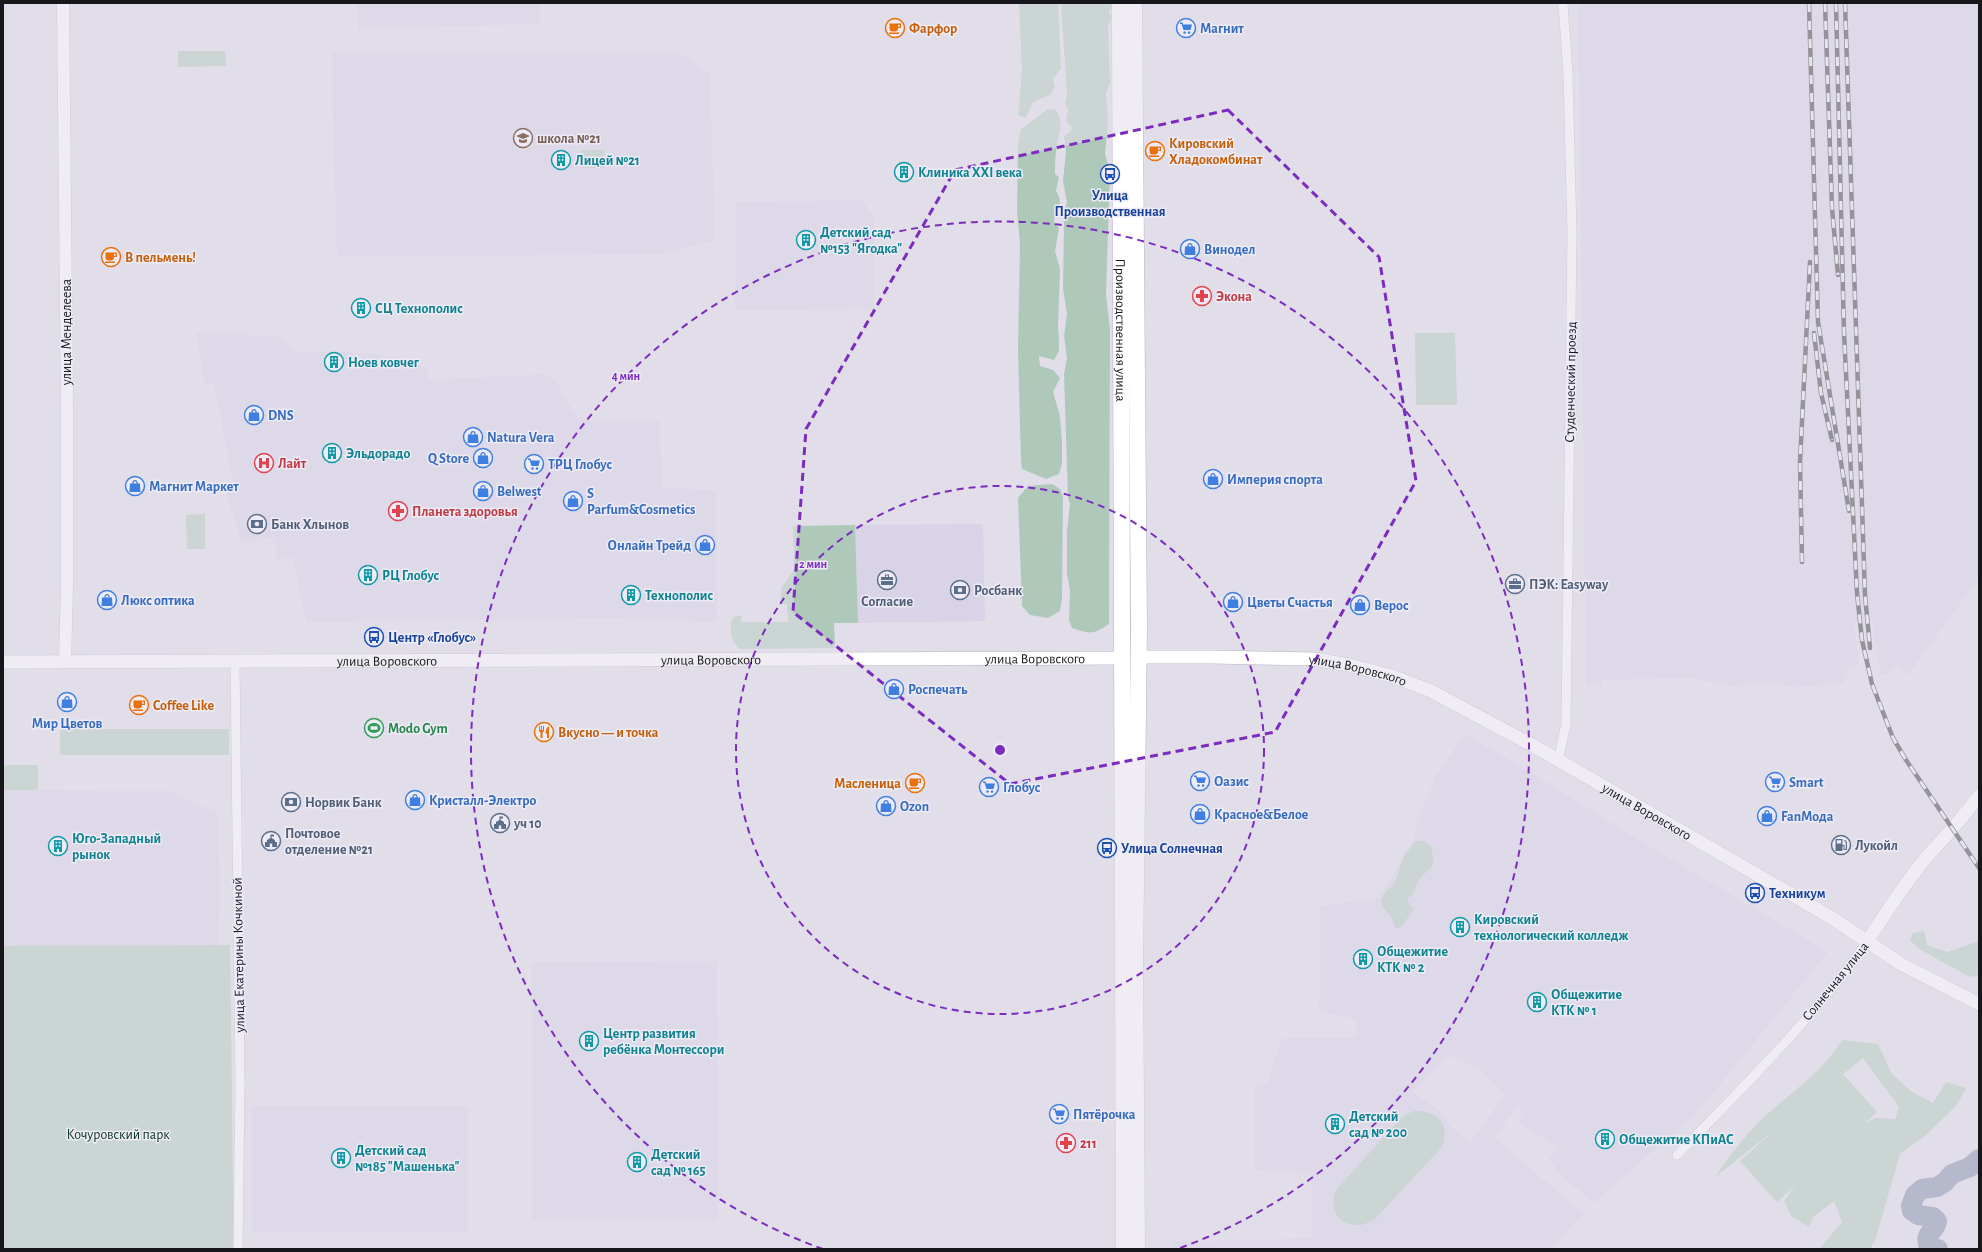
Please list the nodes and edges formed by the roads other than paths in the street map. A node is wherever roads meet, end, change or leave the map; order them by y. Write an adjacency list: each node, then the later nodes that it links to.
1 (63, 3): 9 (street, улица Менделеева)
2 (1120, 3): 5 (highway, Производственная улица)
3 (1134, 3): 6 (highway, Производственная улица)
4 (1563, 3): 10 (street, Студенческий проезд)
5 (1121, 658): 6 (highway, улица Воровского); 7 (main road, улица Воровского); 16 (highway, Производственная улица)
6 (1139, 658): 10 (main road, улица Воровского); 17 (highway, Производственная улица)
7 (235, 661): 9 (main road, улица Воровского); 15 (street, улица Екатерины Кочкиной)
8 (3, 662): 9 (main road, улица Воровского)
9 (65, 662)
10 (1558, 761): 12 (main road, улица Воровского)
11 (1979, 796): 12 (main road, Солнечная улица)
12 (1867, 942): 13 (main road, улица Воровского); 14 (street, Солнечная улица)
13 (1979, 1004)
14 (1677, 1155)
15 (238, 1249)
16 (1124, 1249)
17 (1137, 1249)

